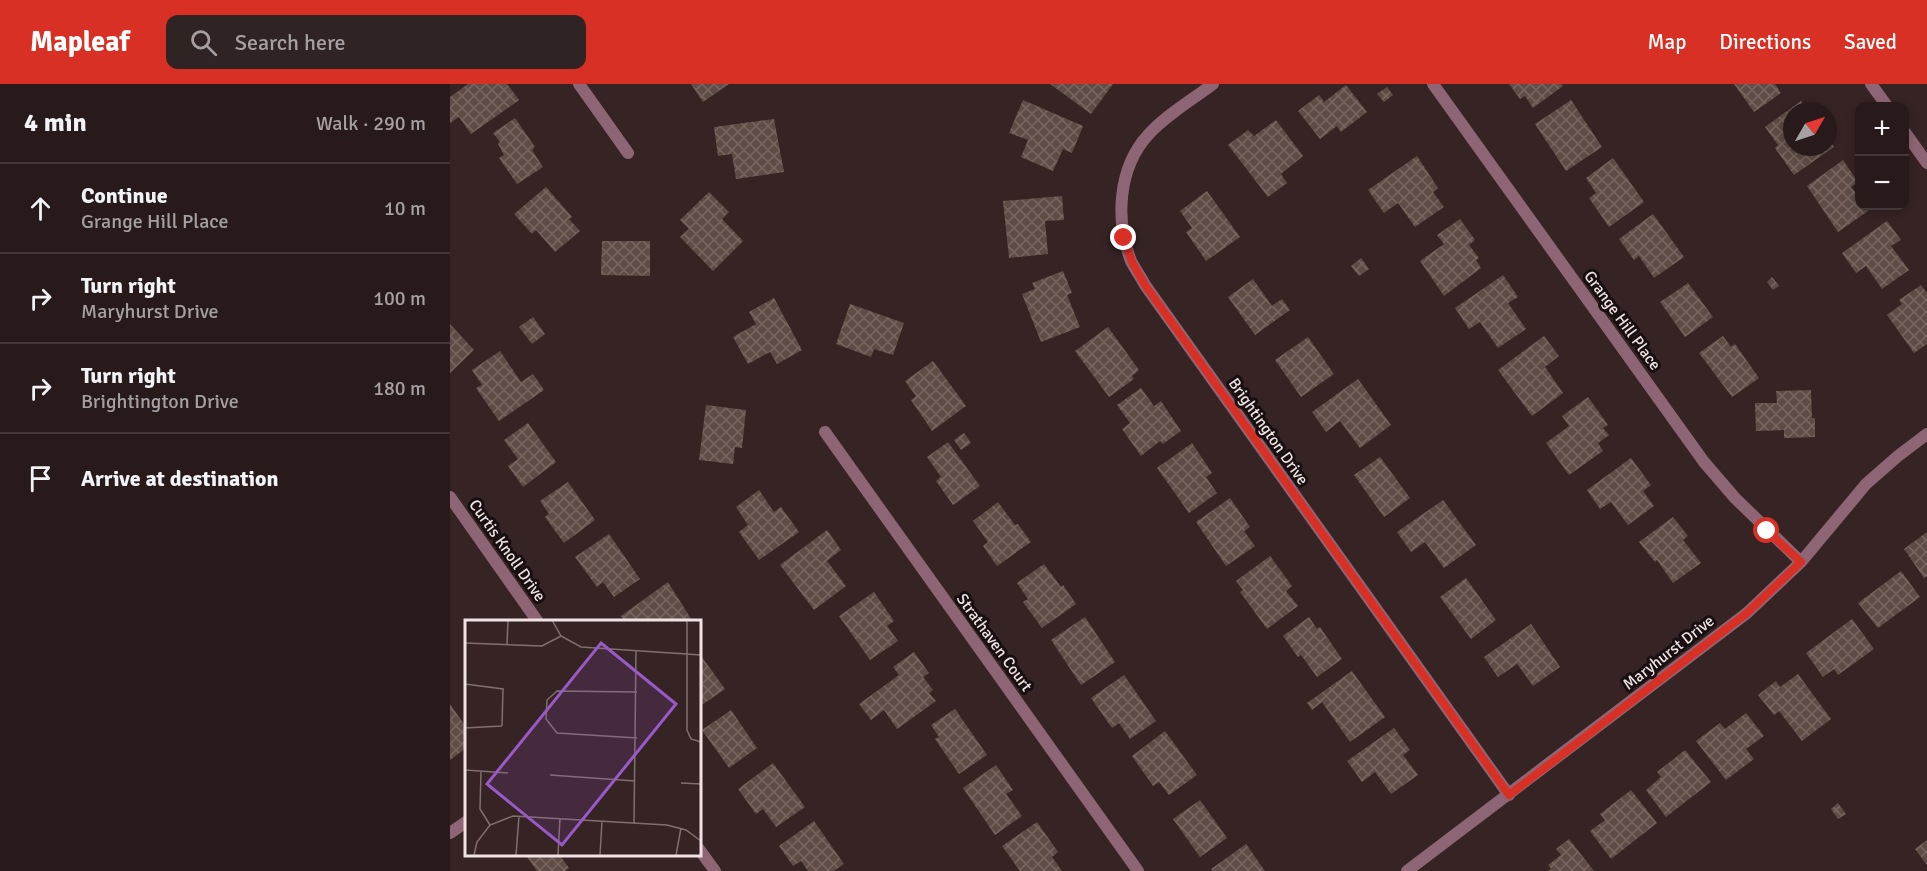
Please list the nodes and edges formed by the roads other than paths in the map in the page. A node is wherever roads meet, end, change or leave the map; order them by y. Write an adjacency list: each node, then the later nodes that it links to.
1 (579, 84): 7 (street)
2 (1213, 84): 14 (street, Brightington Drive)
3 (1433, 84): 12 (street, Grange Hill Place)
4 (1870, 84): 5 (street)
5 (1884, 102)
6 (1909, 137): 8 (street)
7 (628, 153)
8 (1927, 163)
9 (825, 432): 19 (street, Strathaven Court)
10 (1927, 434): 12 (street, Maryhurst Drive)
11 (450, 497): 13 (street, Curtis Knoll Drive)
12 (1801, 562): 14 (street, Maryhurst Drive)
13 (537, 620)
14 (1509, 795): 20 (street, Maryhurst Drive)
15 (465, 823): 16 (street)
16 (450, 833)
17 (700, 850): 18 (street)
18 (715, 871)
19 (1138, 871)
20 (1407, 871)

